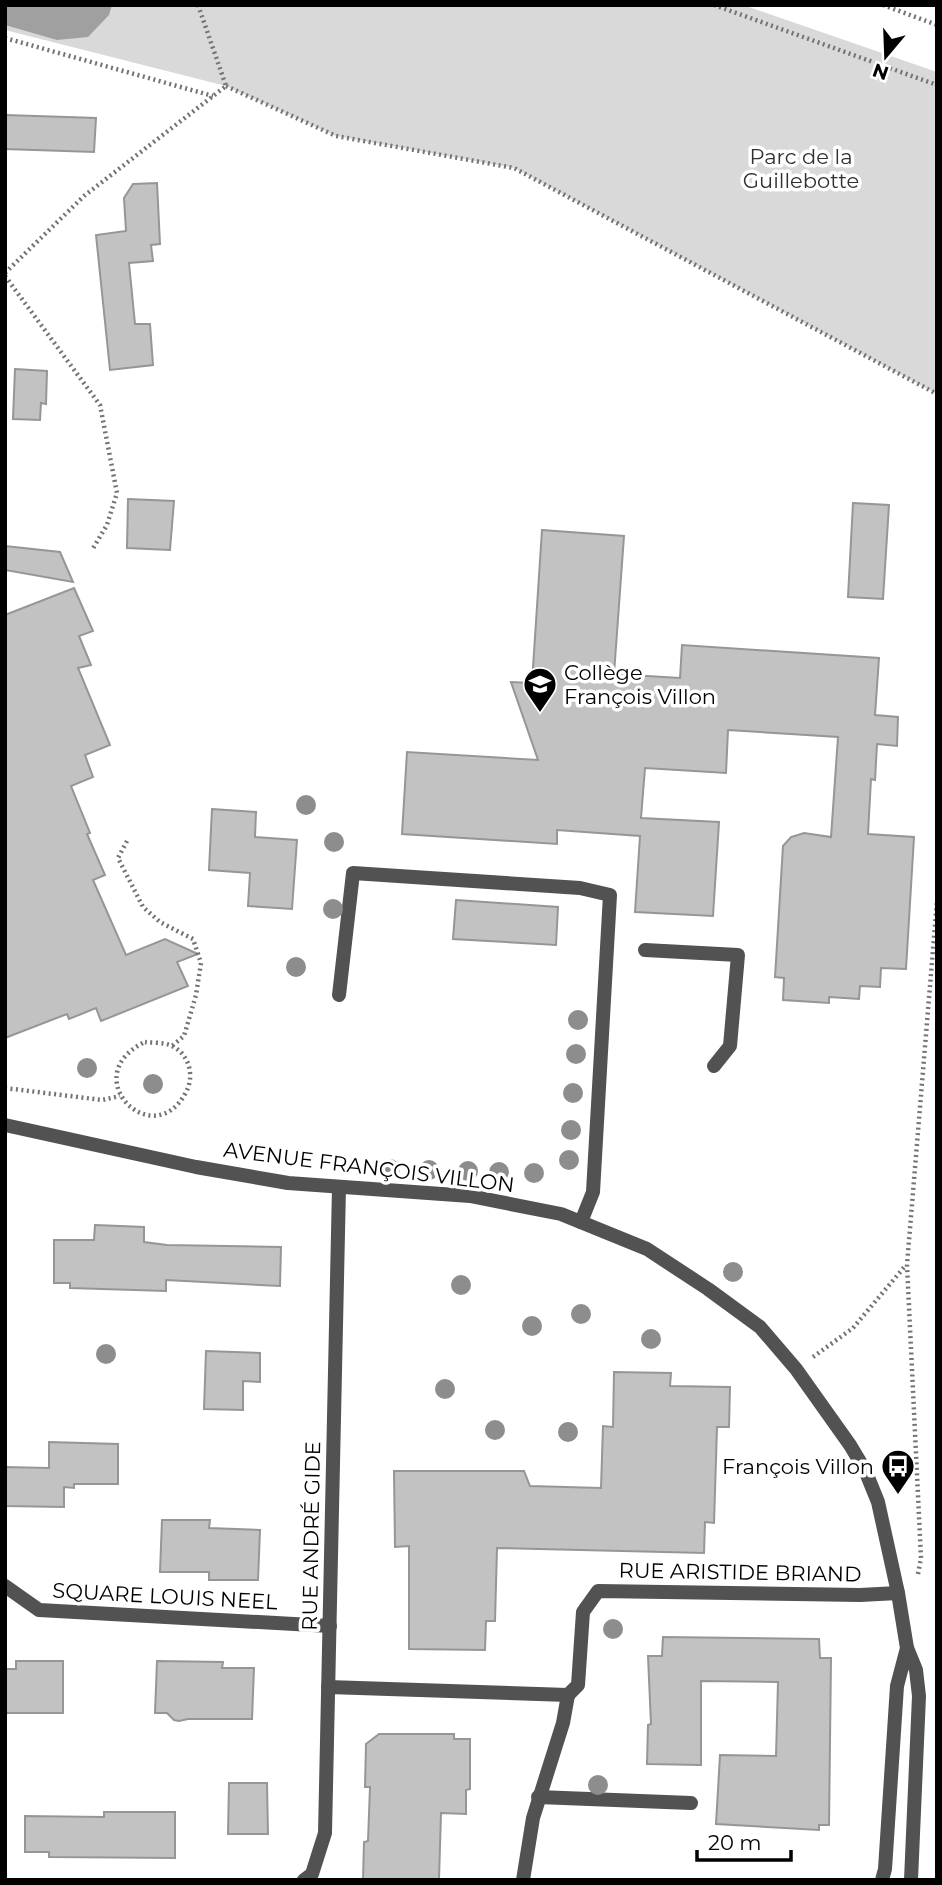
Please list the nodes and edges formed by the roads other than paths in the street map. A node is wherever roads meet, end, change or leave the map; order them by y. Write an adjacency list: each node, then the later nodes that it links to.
1 (645, 950): 3 (street)
2 (339, 995): 6 (street)
3 (714, 1066)
4 (5, 1125): 5 (street, AVENUE FRANÇOIS VILLON)
5 (339, 1186): 6 (street, AVENUE FRANÇOIS VILLON); 9 (street, RUE ANDRÉ GIDE)
6 (581, 1222): 8 (street, AVENUE FRANÇOIS VILLON)
7 (5, 1586): 9 (street, SQUARE LOUIS NEEL)
8 (898, 1593): 10 (street, AVENUE FRANÇOIS VILLON); 12 (street, RUE ARISTIDE BRIAND)
9 (330, 1626): 11 (street, RUE ANDRÉ GIDE)
10 (907, 1648): 17 (street, AVENUE FRANÇOIS VILLON); 18 (street, AVENUE FRANÇOIS VILLON)
11 (328, 1687): 12 (street); 15 (street, RUE ANDRÉ GIDE)
12 (568, 1695): 13 (street)
13 (538, 1797): 14 (street); 16 (street)
14 (691, 1802)
15 (304, 1880)
16 (523, 1880)
17 (882, 1880)
18 (911, 1880)

